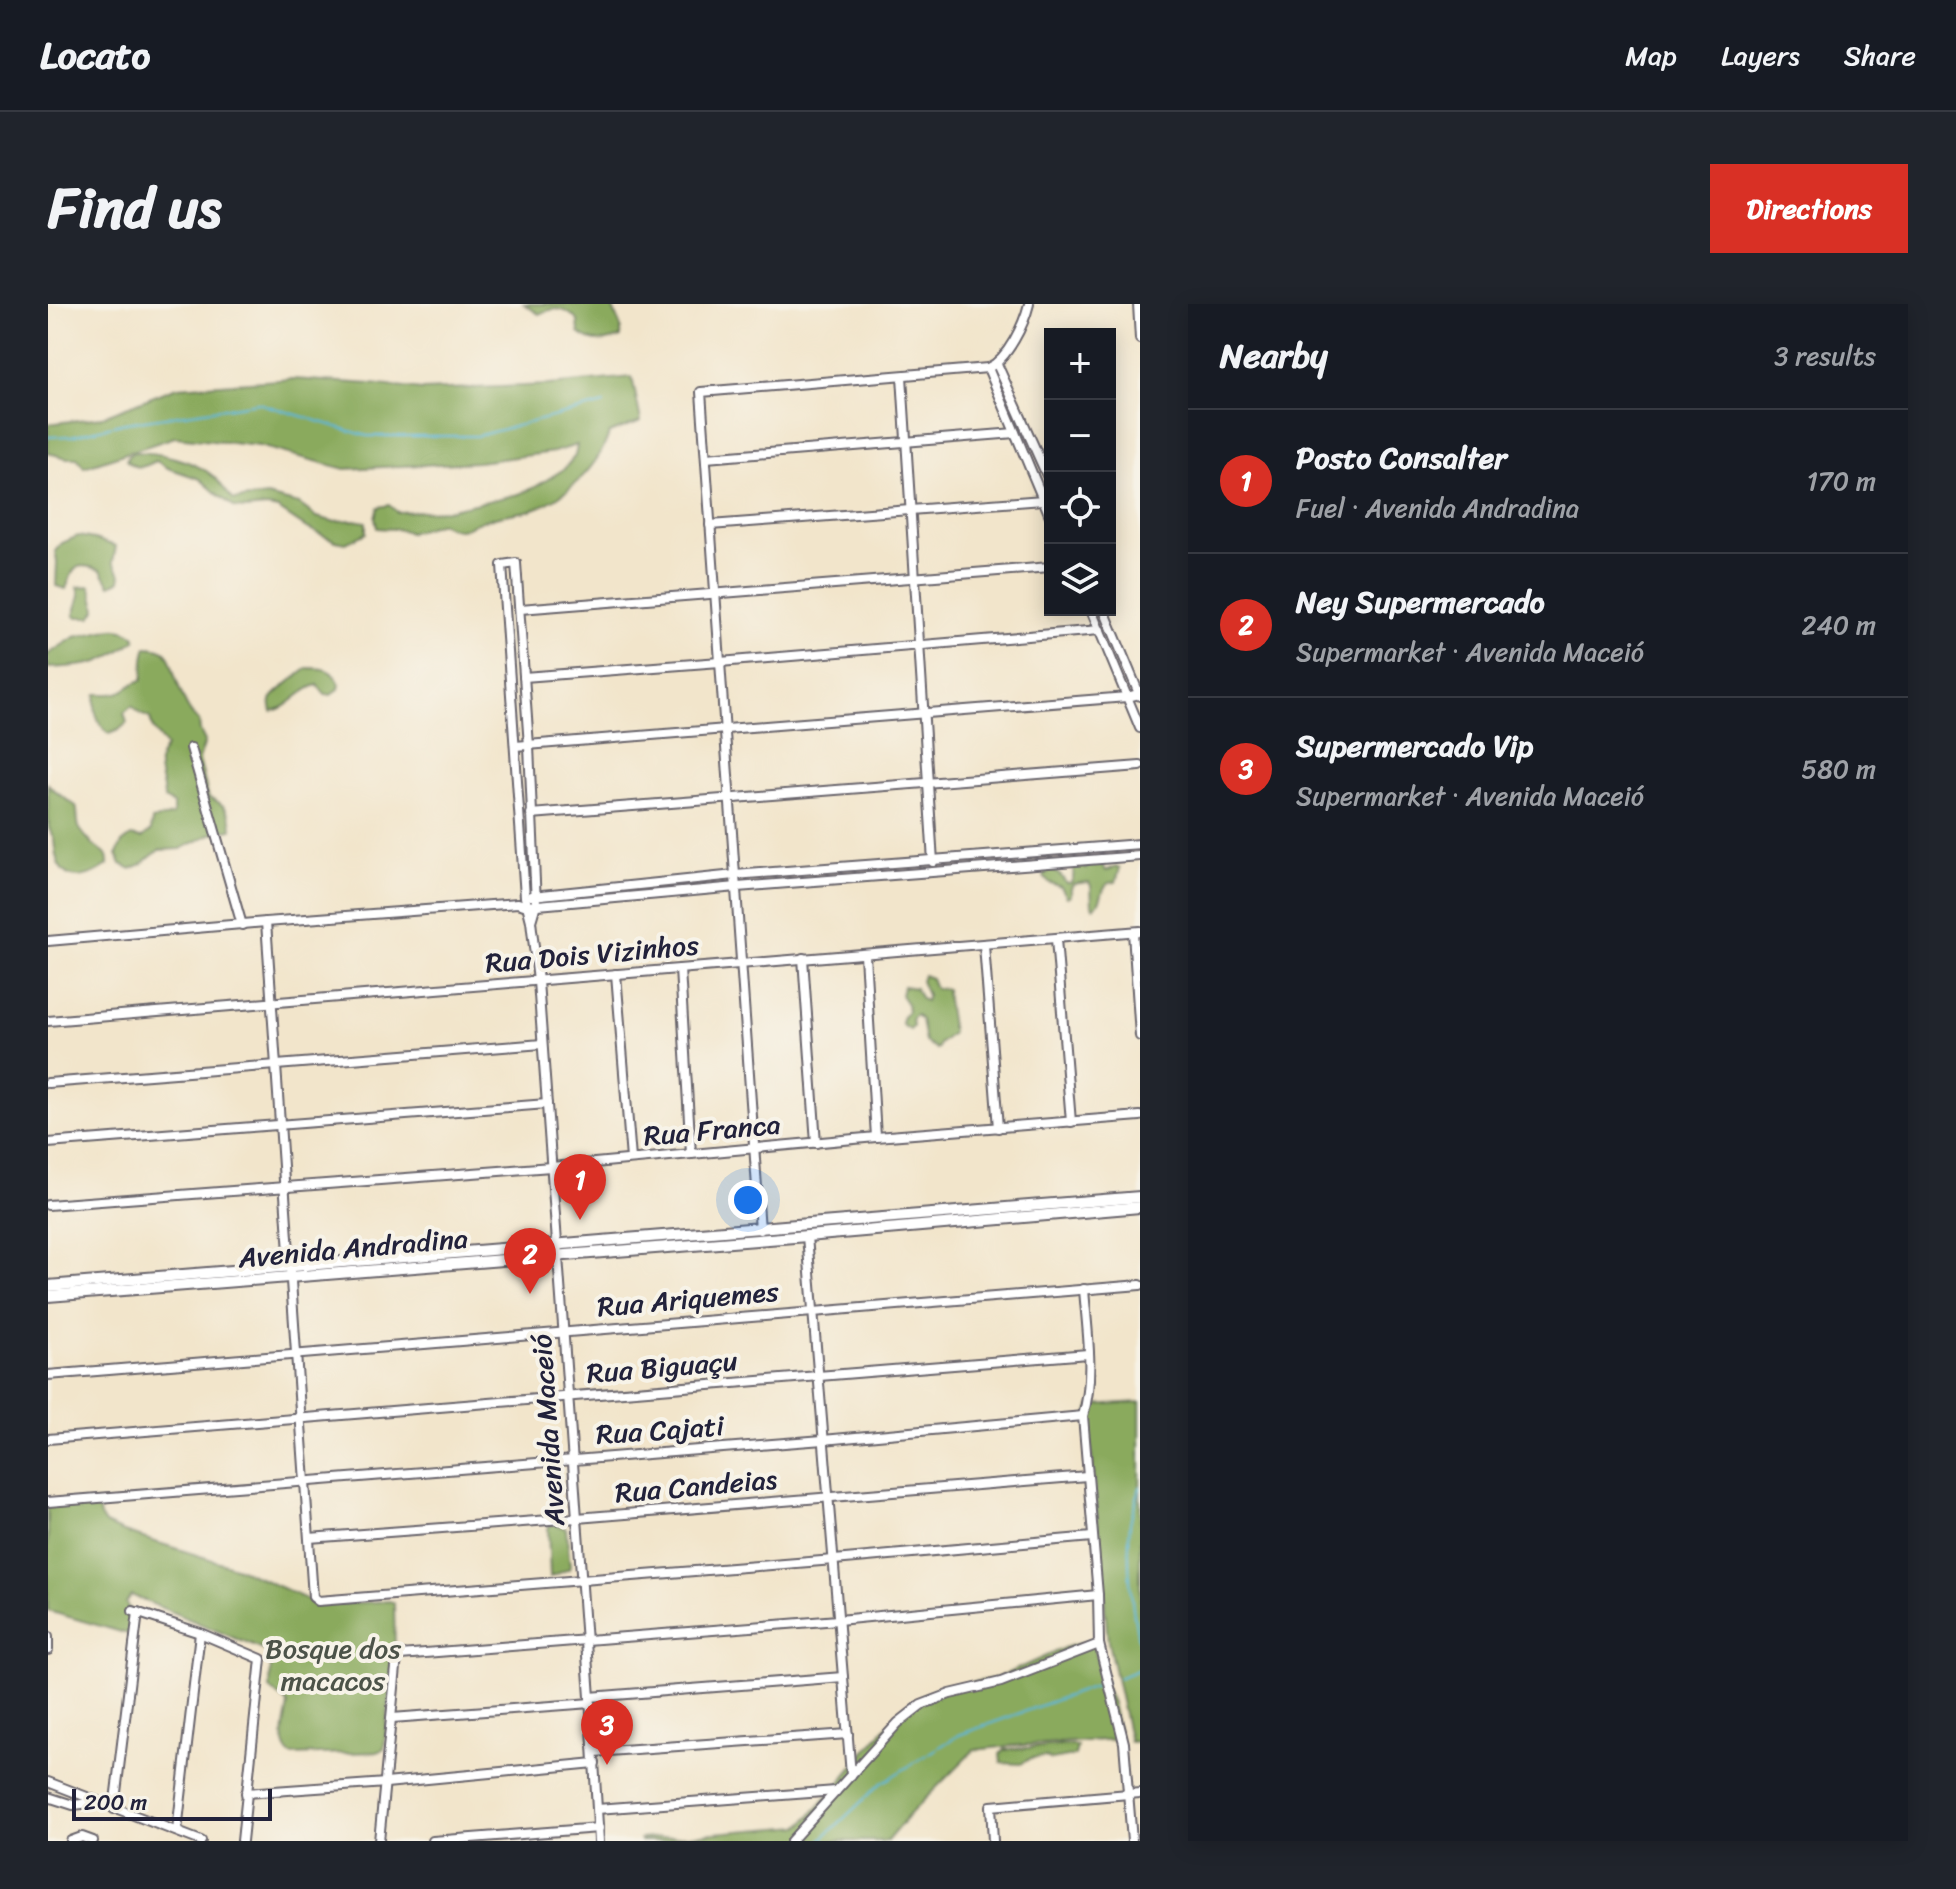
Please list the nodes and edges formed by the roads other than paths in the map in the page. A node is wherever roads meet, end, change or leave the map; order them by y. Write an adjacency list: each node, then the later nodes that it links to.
1 (1029, 304): 4 (street)
2 (1138, 304): 3 (street)
3 (1140, 339)
4 (992, 366): 5 (street); 6 (street); 9 (street)
5 (902, 376): 7 (street); 8 (street)
6 (1015, 433): 7 (street); 10 (street)
7 (906, 442): 8 (street); 11 (street)
8 (706, 458): 12 (street)
9 (1045, 472)
10 (1043, 500): 11 (street)
11 (910, 510): 12 (street); 14 (street)
12 (710, 525): 15 (street)
13 (1044, 567): 14 (street)
14 (915, 577): 15 (street); 20 (street)
15 (715, 594): 16 (street); 21 (street)
16 (520, 609): 22 (street); 28 (street)
17 (1094, 616): 19 (street)
18 (1106, 616): 23 (street)
19 (1100, 630): 20 (street); 24 (street)
20 (919, 646): 21 (street); 25 (street)
21 (720, 662): 22 (street); 27 (street)
22 (524, 677): 29 (street)
23 (1139, 696): 24 (street)
24 (1127, 697): 25 (street); 26 (street)
25 (924, 714): 27 (street); 32 (street)
26 (1140, 728)
27 (725, 730): 29 (street); 33 (street)
28 (515, 746): 29 (street); 41 (street)
29 (529, 746): 34 (street)
30 (191, 748): 43 (street)
31 (1140, 766): 32 (street)
32 (928, 782): 33 (street); 37 (street)
33 (730, 798): 34 (street); 39 (street)
34 (531, 814): 41 (street)
35 (1140, 844): 37 (street)
36 (1140, 856): 38 (street)
37 (933, 860): 38 (street); 39 (street)
38 (935, 872): 40 (street)
39 (735, 875): 40 (street); 41 (street)
40 (737, 887): 41 (street); 50 (street)
41 (528, 901): 42 (street); 53 (street, Avenida Maceió)
42 (266, 922): 43 (street); 54 (street)
43 (242, 925): 46 (street)
44 (1136, 932): 45 (street, Rua Dois Vizinhos); 56 (street)
45 (1056, 939): 47 (street, Rua Dois Vizinhos); 62 (street)
46 (48, 941)
47 (984, 945): 48 (street, Rua Dois Vizinhos); 64 (street)
48 (865, 955): 49 (street, Rua Dois Vizinhos); 65 (street)
49 (803, 958): 50 (street, Rua Dois Vizinhos); 67 (street)
50 (741, 964): 51 (street, Rua Dois Vizinhos); 68 (street)
51 (680, 969): 52 (street, Rua Dois Vizinhos); 69 (street)
52 (616, 974): 53 (street, Rua Dois Vizinhos); 70 (street)
53 (538, 981): 54 (street, Rua Dois Vizinhos); 57 (street, Avenida Maceió)
54 (271, 1002): 55 (street, Rua Dois Vizinhos); 58 (street)
55 (48, 1021)
56 (1140, 1036)
57 (542, 1044): 58 (street); 60 (street, Avenida Maceió)
58 (275, 1065): 59 (street); 63 (street)
59 (48, 1083)
60 (547, 1104): 63 (street); 71 (street, Avenida Maceió)
61 (1140, 1116): 62 (street, Rua Franca)
62 (1071, 1122): 64 (street, Rua Franca)
63 (280, 1124): 66 (street); 72 (street)
64 (998, 1128): 65 (street, Rua Franca)
65 (876, 1137): 67 (street, Rua Franca)
66 (48, 1143)
67 (816, 1143): 68 (street, Rua Franca)
68 (754, 1149): 69 (street, Rua Franca); 77 (street)
69 (691, 1154): 70 (street, Rua Franca)
70 (631, 1159): 71 (street, Rua Franca)
71 (551, 1167): 72 (street, Rua Franca); 80 (street, Avenida Maceió)
72 (285, 1188): 74 (street, Rua Franca); 81 (street)
73 (1140, 1197): 76 (main road, Avenida Andradina)
74 (48, 1205)
75 (1140, 1207): 76 (main road, Avenida Andradina)
76 (972, 1216): 77 (main road, Avenida Andradina); 78 (main road, Avenida Andradina)
77 (760, 1227): 79 (street); 80 (main road, Avenida Andradina)
78 (807, 1236): 79 (main road, Avenida Andradina); 86 (street)
79 (761, 1239): 80 (main road, Avenida Andradina)
80 (558, 1250): 81 (main road, Avenida Andradina); 87 (street, Avenida Maceió)
81 (291, 1271): 83 (main road, Avenida Andradina); 85 (main road, Avenida Andradina); 88 (street)
82 (1140, 1285): 84 (street, Rua Ariquemes)
83 (48, 1286)
84 (1084, 1289): 86 (street, Rua Ariquemes); 89 (street)
85 (48, 1296)
86 (813, 1311): 87 (street, Rua Ariquemes); 91 (street)
87 (563, 1331): 88 (street, Rua Ariquemes); 92 (street, Avenida Maceió)
88 (296, 1354): 90 (street, Rua Ariquemes); 94 (street)
89 (1088, 1354): 91 (street, Rua Biguaçu); 93 (street)
90 (48, 1375)
91 (819, 1376): 92 (street, Rua Biguaçu); 96 (street)
92 (568, 1397): 94 (street, Rua Biguaçu); 97 (street, Avenida Maceió)
93 (1083, 1416): 96 (street, Rua Cajati); 98 (street)
94 (300, 1419): 95 (street, Rua Biguaçu); 99 (street)
95 (48, 1439)
96 (823, 1440): 97 (street, Rua Cajati); 101 (street)
97 (573, 1459): 99 (street, Rua Cajati); 103 (street, Avenida Maceió)
98 (1087, 1476): 101 (street, Rua Candeias); 104 (street)
99 (305, 1480): 102 (street, Rua Cajati); 105 (street)
100 (48, 1492): 102 (street)
101 (828, 1497): 103 (street, Rua Candeias); 106 (street)
102 (48, 1502)
103 (577, 1518): 105 (street, Rua Candeias); 107 (street, Avenida Maceió)
104 (1092, 1537): 106 (street); 108 (street)
105 (309, 1538): 107 (street)
106 (834, 1560): 107 (street); 109 (street)
107 (581, 1579): 112 (street, Avenida Maceió)
108 (1098, 1595): 109 (street); 113 (street)
109 (838, 1620): 112 (street); 115 (street)
110 (200, 1633): 125 (street); 130 (street); 133 (street)
111 (48, 1637): 114 (street)
112 (586, 1641): 116 (street, Avenida Maceió); 117 (street)
113 (1099, 1644): 121 (street); 127 (street)
114 (48, 1650)
115 (843, 1677): 116 (street); 118 (street)
116 (591, 1700): 117 (street); 119 (street, Avenida Maceió)
117 (392, 1718): 123 (street)
118 (848, 1734): 119 (street); 121 (street)
119 (594, 1752): 120 (street, Avenida Maceió)
120 (595, 1763): 123 (street); 131 (street, Avenida Maceió)
121 (851, 1775): 124 (street)
122 (48, 1782): 129 (street)
123 (386, 1783): 125 (street); 138 (street)
124 (836, 1791): 131 (street); 141 (street)
125 (246, 1793): 137 (street)
126 (1140, 1793): 127 (street)
127 (1128, 1794): 142 (street); 143 (street)
128 (48, 1797): 129 (street)
129 (101, 1802): 130 (street)
130 (114, 1809): 133 (street)
131 (597, 1809): 132 (street, Avenida Maceió)
132 (599, 1828): 139 (street); 140 (street, Avenida Maceió)
133 (177, 1831): 136 (street)
134 (71, 1841): 135 (street)
135 (93, 1841)
136 (201, 1841)
137 (242, 1841)
138 (379, 1841)
139 (433, 1841)
140 (599, 1841)
141 (791, 1841)
142 (993, 1841)
143 (1132, 1841)

